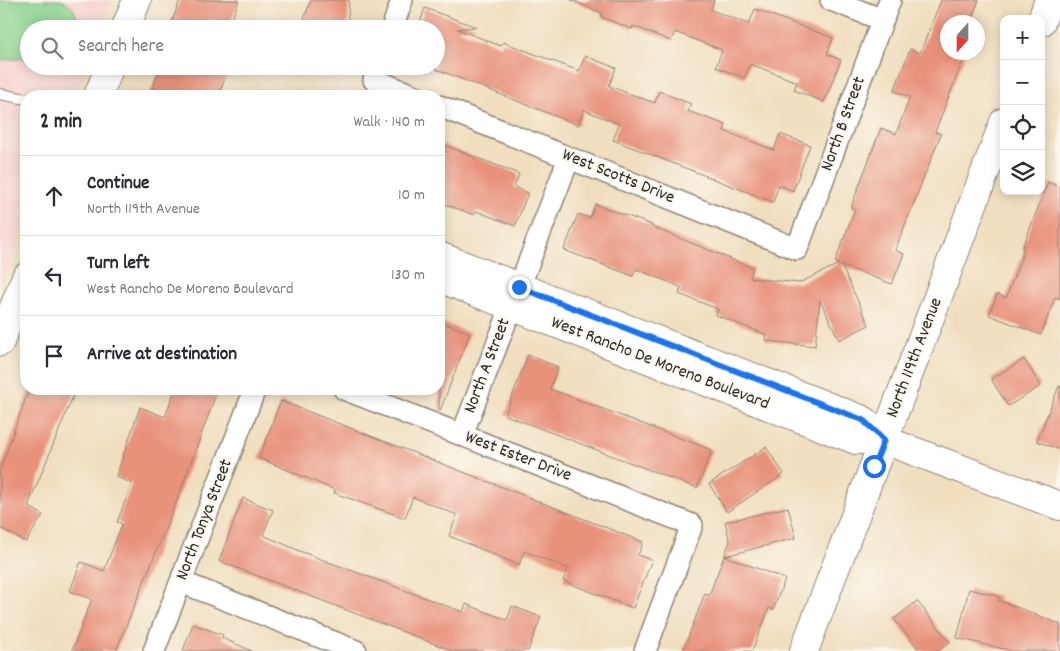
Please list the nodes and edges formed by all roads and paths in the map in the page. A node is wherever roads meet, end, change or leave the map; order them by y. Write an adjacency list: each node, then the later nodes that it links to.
1 (137, 0): 7 (street)
2 (402, 0): 8 (street)
3 (831, 0): 9 (street)
4 (890, 0): 9 (street, North B Street)
5 (1050, 0): 6 (street)
6 (1044, 15)
7 (129, 20)
8 (395, 20)
9 (882, 20): 19 (street, North B Street)
10 (106, 75): 12 (street)
11 (379, 75): 13 (street)
12 (100, 90)
13 (405, 90)
14 (0, 94): 15 (lane)
15 (20, 98)
16 (445, 108): 18 (street, West Scotts Drive)
17 (1000, 133): 28 (street, North 119th Avenue)
18 (569, 158): 19 (street, West Scotts Drive); 23 (street, North A Street)
19 (797, 249)
20 (445, 259): 23 (street, West Rancho De Moreno Boulevard)
21 (445, 280): 23 (street, West Rancho De Moreno Boulevard)
22 (20, 291): 24 (street)
23 (515, 297): 27 (street, North A Street); 28 (street, West Rancho De Moreno Boulevard)
24 (0, 342)
25 (253, 395): 30 (street, North Tonya Street)
26 (359, 395): 27 (street, West Ester Drive)
27 (462, 435): 33 (street, West Ester Drive)
28 (884, 440): 29 (street, West Rancho De Moreno Boulevard); 34 (street, North 119th Avenue)
29 (1060, 506)
30 (180, 582): 31 (street, North Tonya Street); 32 (street)
31 (154, 651)
32 (356, 651)
33 (645, 651)
34 (804, 651)

